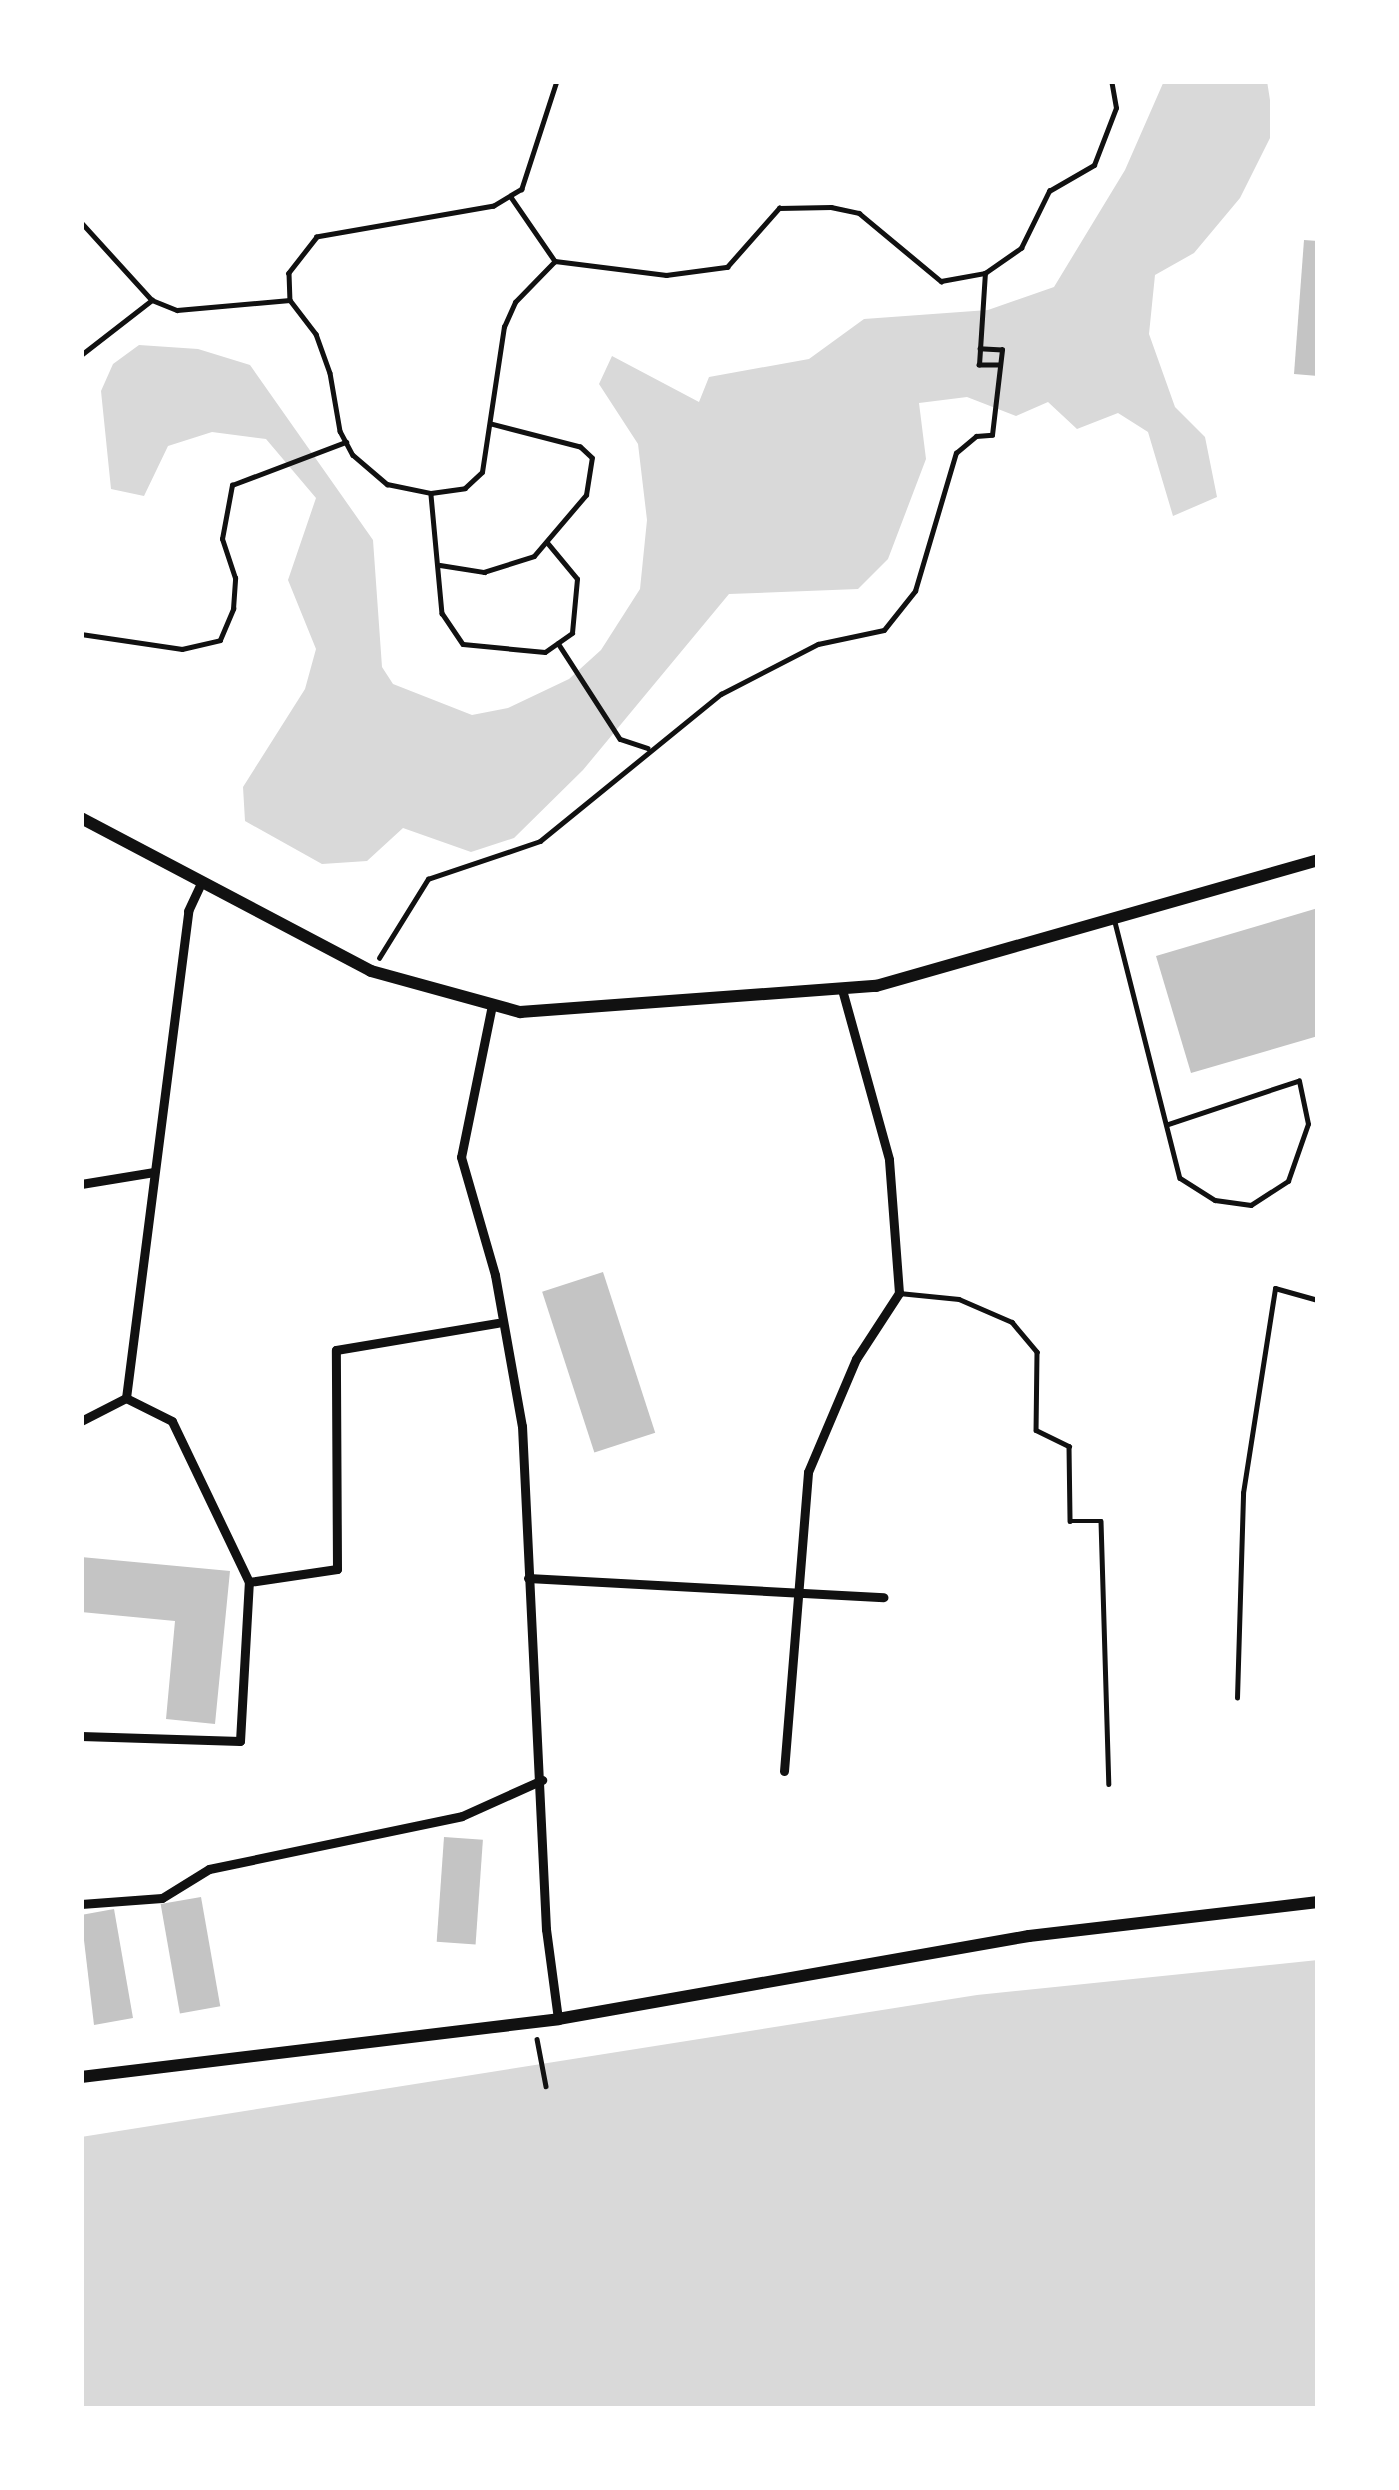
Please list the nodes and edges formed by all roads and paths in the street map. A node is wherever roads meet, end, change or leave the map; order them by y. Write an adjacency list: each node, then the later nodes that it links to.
1 (557, 81): 3 (path)
2 (1111, 81): 6 (path)
3 (510, 196): 5 (path); 8 (path)
4 (81, 222): 7 (path)
5 (555, 261): 6 (path); 12 (path)
6 (985, 273): 9 (path)
7 (152, 301): 8 (path); 10 (path)
8 (290, 301): 13 (path)
9 (980, 349): 11 (path); 11 (path)
10 (81, 355)
11 (1000, 365): 19 (path)
12 (490, 424): 14 (path); 15 (path)
13 (346, 442): 14 (path); 17 (path)
14 (430, 493): 16 (path)
15 (548, 544): 16 (path); 18 (path)
16 (439, 565): 18 (path)
17 (81, 634)
18 (558, 643): 19 (path)
19 (649, 748): 24 (path)
20 (81, 818): 22 (street)
21 (1318, 860): 23 (street)
22 (202, 881): 24 (street); 28 (street)
23 (1115, 922): 25 (street); 27 (lane)
24 (370, 970): 26 (street)
25 (842, 989): 26 (street); 30 (street)
26 (493, 1005): 32 (street)
27 (1167, 1125): 27 (lane)
28 (154, 1172): 29 (street); 33 (street)
29 (81, 1184)
30 (899, 1293): 37 (street); 43 (lane)
31 (1318, 1300): 39 (lane)
32 (498, 1323): 35 (street); 36 (street)
33 (126, 1398): 34 (street); 36 (street)
34 (81, 1421)
35 (527, 1578): 37 (street); 42 (street)
36 (249, 1582): 40 (street)
37 (800, 1592): 38 (street); 41 (street)
38 (883, 1597)
39 (1237, 1698)
40 (81, 1736)
41 (784, 1771)
42 (542, 1780): 45 (street); 46 (street)
43 (1109, 1784)
44 (1318, 1902): 46 (street)
45 (81, 1904)
46 (558, 2019): 47 (street)
47 (534, 2022): 48 (street); 49 (path)
48 (81, 2077)
49 (546, 2086)

